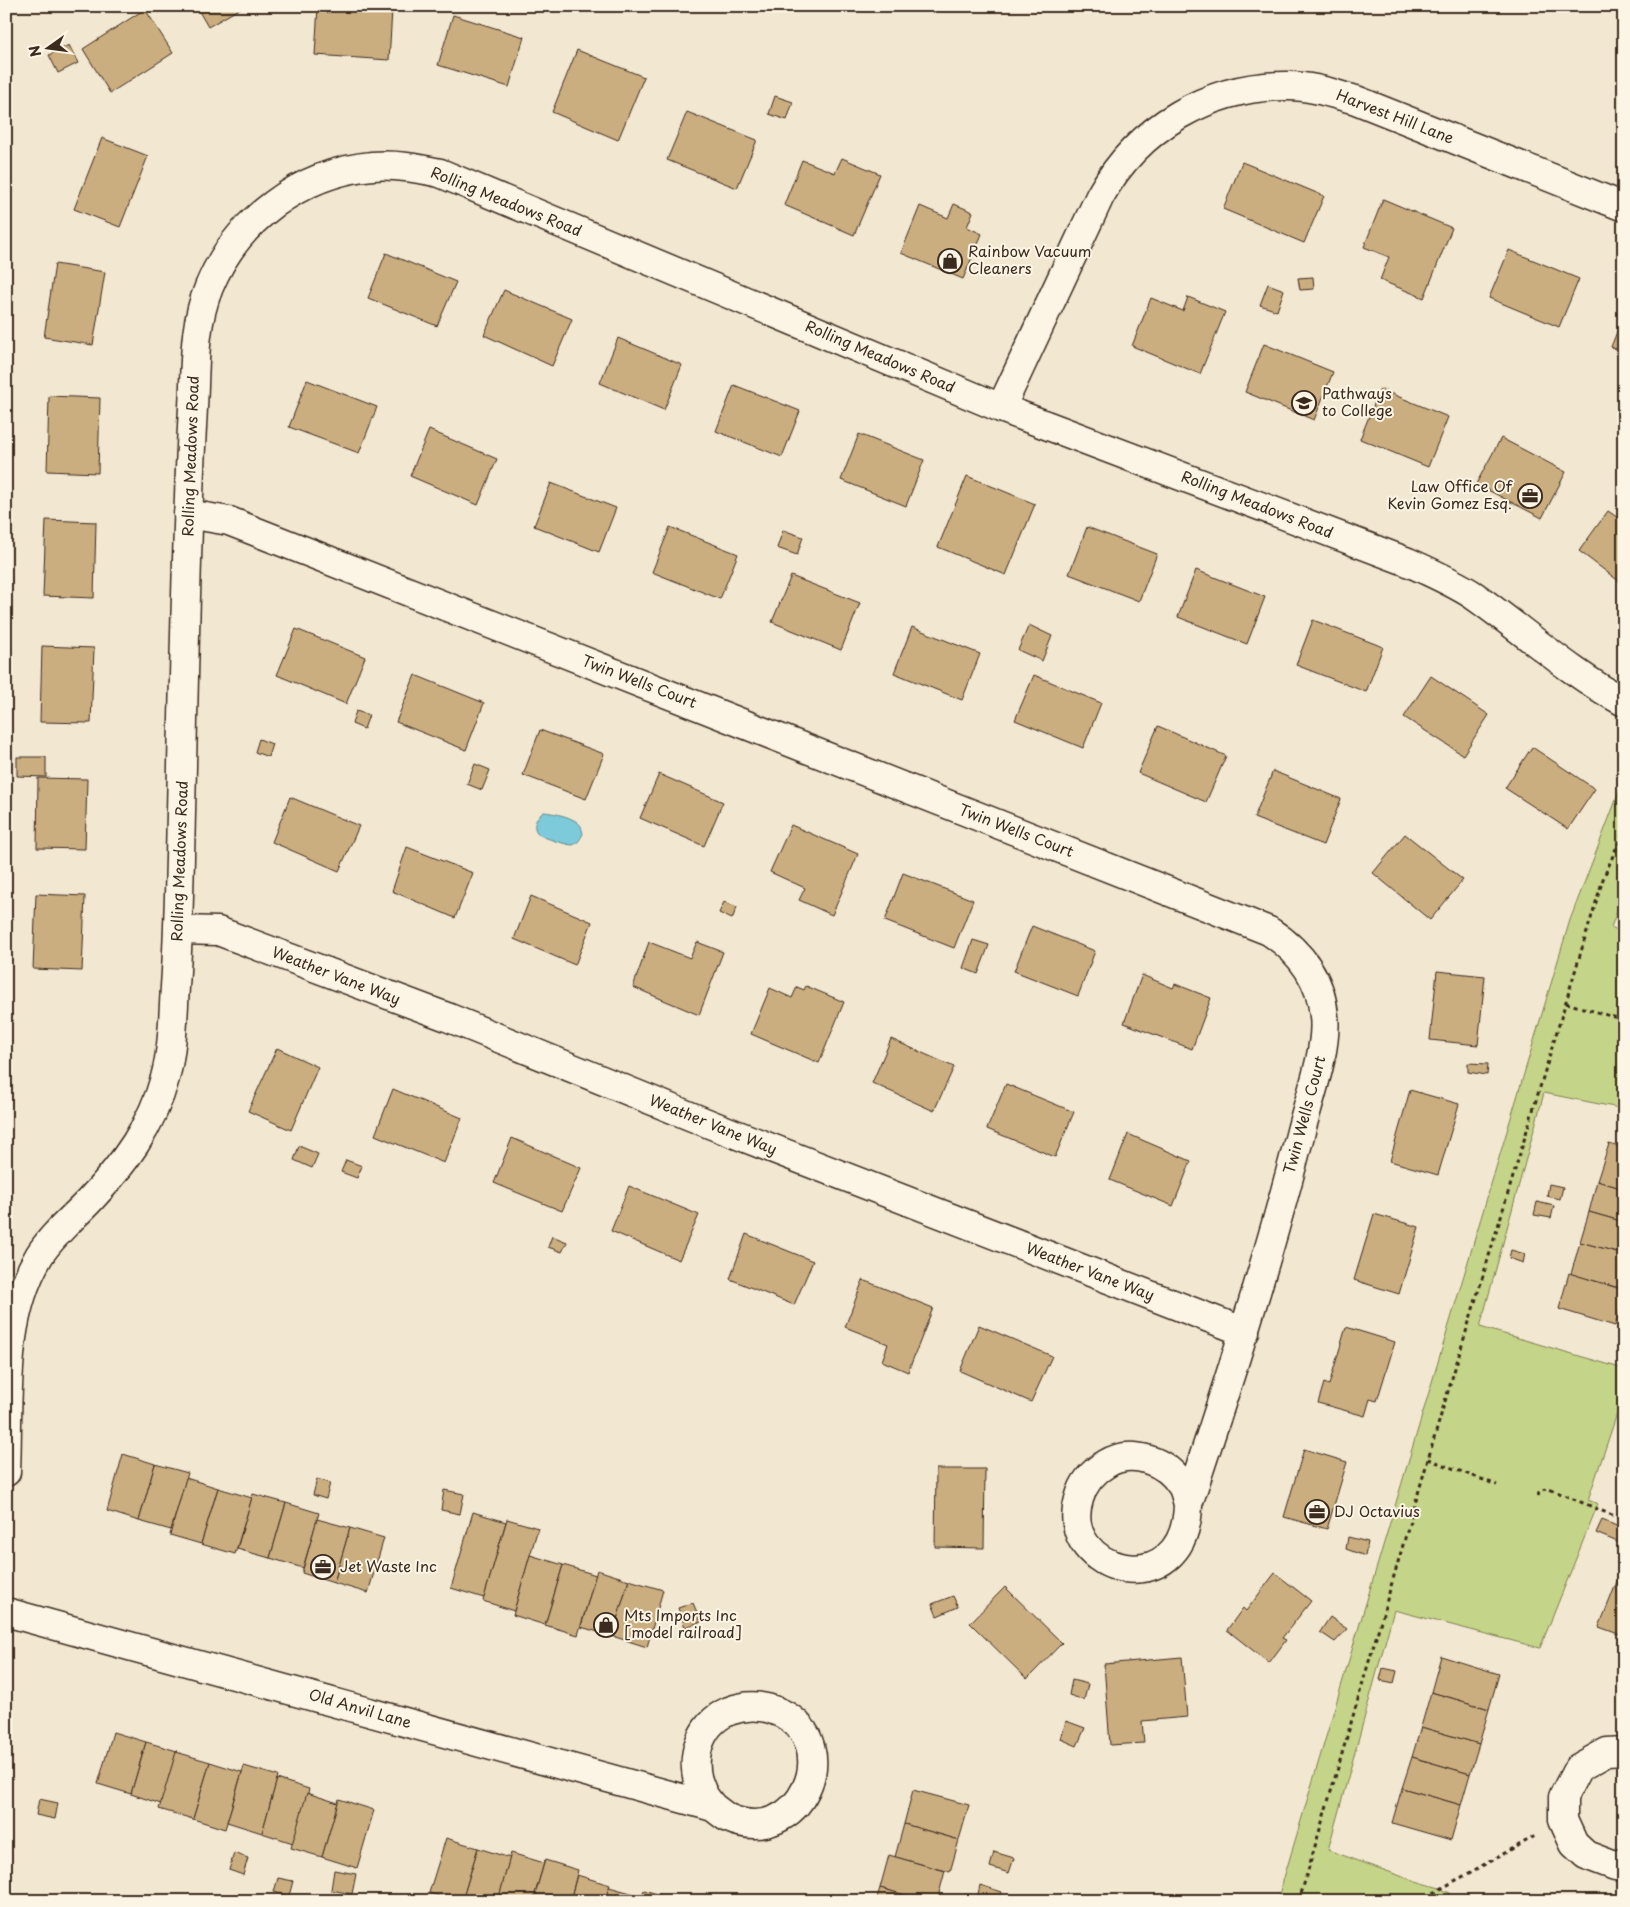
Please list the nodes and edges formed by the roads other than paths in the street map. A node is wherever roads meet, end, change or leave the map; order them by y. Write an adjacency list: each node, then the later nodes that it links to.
1 (1624, 207): 2 (street, Harvest Hill Lane)
2 (1001, 408): 3 (street, Rolling Meadows Road); 4 (street, Rolling Meadows Road)
3 (188, 514): 5 (street, Rolling Meadows Road); 6 (street, Twin Wells Court)
4 (1624, 702)
5 (179, 930): 6 (street, Weather Vane Way); 7 (street, Rolling Meadows Road)
6 (1245, 1332): 8 (street, Twin Wells Court)
7 (6, 1472)
8 (1188, 1504): 8 (street, Twin Wells Court)
9 (6, 1612): 11 (street, Old Anvil Lane)
10 (1624, 1750): 12 (street)
11 (713, 1807): 11 (street, Old Anvil Lane)
12 (1624, 1864)

